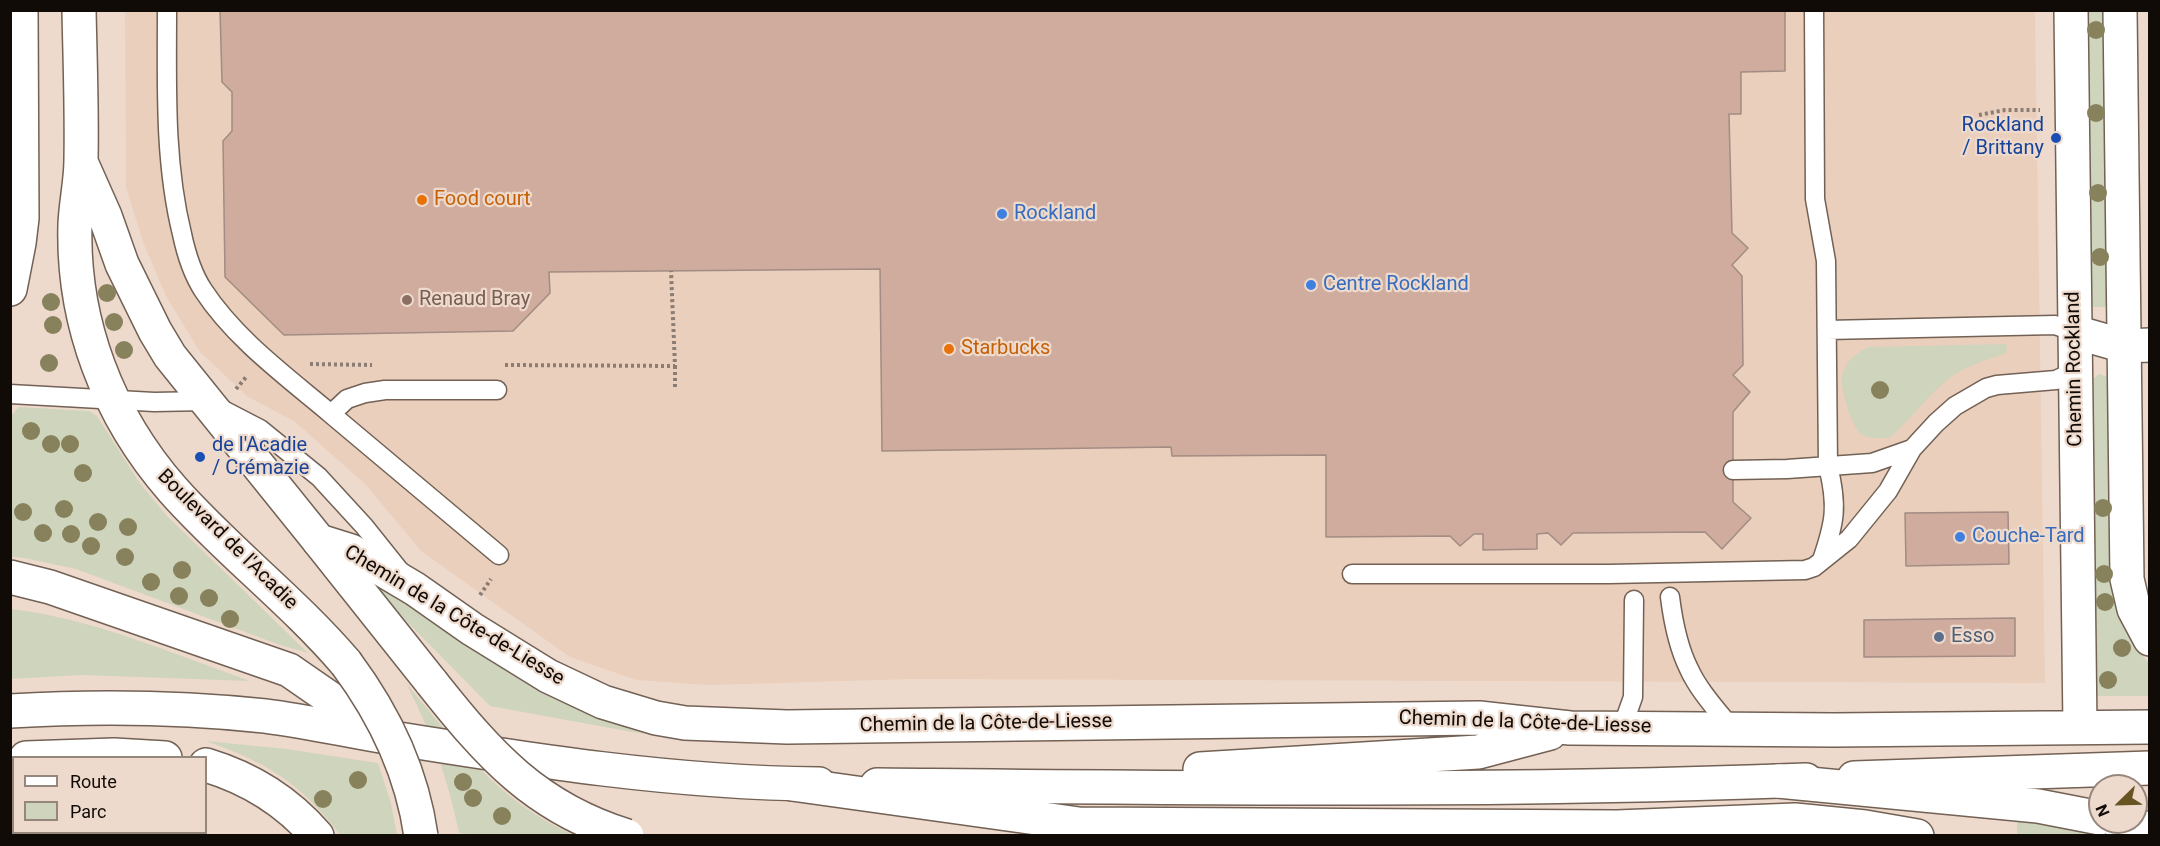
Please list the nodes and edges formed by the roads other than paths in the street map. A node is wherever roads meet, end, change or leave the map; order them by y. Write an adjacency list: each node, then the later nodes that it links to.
1 (21, 10): 8 (main road)
2 (79, 10): 7 (main road, Boulevard de l'Acadie)
3 (168, 10): 17 (lane)
4 (1814, 10): 9 (lane)
5 (2071, 10): 10 (main road, Chemin Rockland)
6 (2120, 10): 11 (main road)
7 (81, 162): 15 (main road, Chemin de la Côte-de-Liesse); 16 (main road, Boulevard de l'Acadie)
8 (10, 288)
9 (1827, 330): 10 (lane); 19 (lane)
10 (2075, 332): 11 (main road); 12 (main road, Chemin Rockland)
11 (2137, 346): 12 (main road); 29 (main road)
12 (2075, 370): 18 (lane); 31 (main road, Chemin Rockland)
13 (497, 390): 17 (lane)
14 (10, 394): 16 (lane)
15 (220, 396): 16 (lane); 21 (main road, Chemin de la Côte-de-Liesse); 26 (lane)
16 (112, 400): 47 (main road, Boulevard de l'Acadie, bridge)
17 (331, 414): 22 (lane)
18 (1912, 449): 19 (lane); 23 (lane)
19 (1828, 466): 20 (lane); 23 (lane)
20 (1733, 470)
21 (319, 541): 26 (main road, Chemin de la Côte-de-Liesse); 48 (main road, bridge)
22 (499, 555)
23 (1822, 560): 24 (lane)
24 (1352, 574)
25 (10, 577): 36 (main road)
26 (415, 589): 33 (main road, Chemin de la Côte-de-Liesse)
27 (1670, 597): 35 (lane)
28 (1634, 600): 34 (lane)
29 (2150, 639)
30 (10, 711): 36 (main road)
31 (2080, 727): 32 (main road, Chemin de la Côte-de-Liesse); 35 (main road, Chemin de la Côte-de-Liesse)
32 (2150, 727)
33 (1570, 728): 34 (main road, Chemin de la Côte-de-Liesse); 43 (main road)
34 (1622, 728): 35 (main road, Chemin de la Côte-de-Liesse)
35 (1732, 729)
36 (386, 737): 42 (main road)
37 (85, 756): 38 (main road)
38 (131, 756)
39 (207, 765): 46 (main road)
40 (2150, 768): 41 (main road)
41 (1778, 781): 43 (main road); 44 (main road)
42 (792, 784): 43 (main road); 45 (main road)
43 (941, 786)
44 (2088, 816)
45 (1617, 827): 49 (main road); 50 (main road)
46 (317, 836)
47 (421, 836)
48 (627, 836)
49 (1555, 836)
50 (1917, 836)

